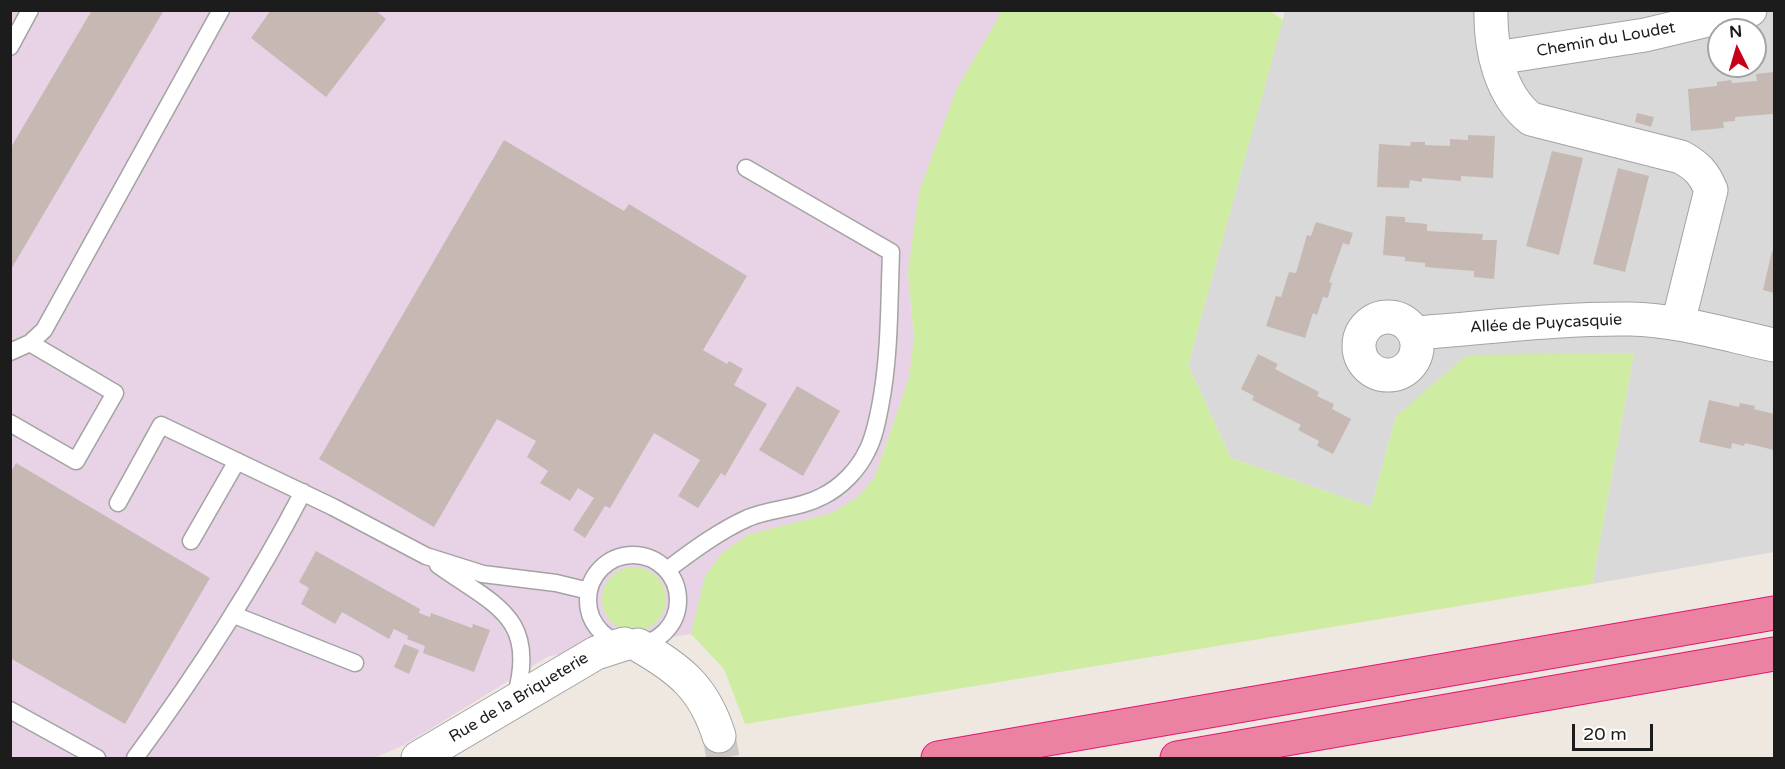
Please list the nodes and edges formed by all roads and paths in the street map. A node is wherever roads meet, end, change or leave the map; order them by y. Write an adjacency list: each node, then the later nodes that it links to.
1 (30, 10): 5 (lane)
2 (221, 10): 10 (lane)
3 (1491, 10): 6 (street)
4 (1750, 10): 6 (street, Chemin du Loudet)
5 (10, 47)
6 (1496, 58): 8 (street)
7 (746, 168): 19 (lane)
8 (1678, 323): 9 (street, Allée de Puycasquie); 11 (street, Allée de Puycasquie)
9 (1414, 333)
10 (30, 343): 12 (lane); 13 (lane)
11 (1774, 345)
12 (10, 352)
13 (10, 423)
14 (237, 461): 15 (lane); 16 (lane); 17 (lane)
15 (303, 492): 18 (lane); 22 (lane)
16 (117, 503)
17 (191, 541)
18 (426, 556): 20 (lane); 26 (lane)
19 (667, 570): 20 (lane); 23 (lane)
20 (589, 591): 23 (lane)
21 (1774, 612): 32 (highway)
22 (234, 615): 25 (lane); 30 (lane)
23 (631, 645): 26 (street, Rue de la Briqueterie); 28 (street)
24 (1774, 654): 33 (highway)
25 (355, 663)
26 (514, 701): 31 (street, Rue de la Briqueterie)
27 (10, 710): 29 (lane)
28 (719, 736)
29 (97, 759)
30 (135, 759)
31 (418, 759)
32 (939, 759)
33 (1177, 759)

